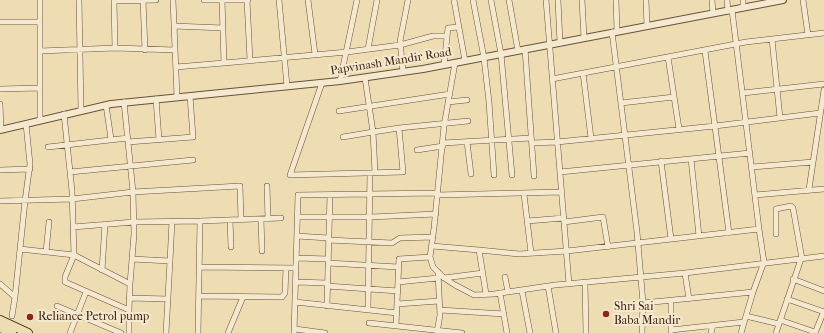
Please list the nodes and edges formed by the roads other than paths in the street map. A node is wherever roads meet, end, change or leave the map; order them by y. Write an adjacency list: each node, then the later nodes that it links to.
1 (40, 0): 34 (street)
2 (79, 0): 51 (street)
3 (114, 0): 4 (street); 49 (street)
4 (143, 0): 5 (street); 52 (street)
5 (156, 0)
6 (172, 0): 35 (street)
7 (204, 0): 8 (street)
8 (222, 0): 9 (street); 38 (street)
9 (248, 0): 63 (street)
10 (279, 0): 60 (street)
11 (308, 0): 58 (street)
12 (358, 0): 57 (street)
13 (377, 0): 50 (street)
14 (408, 0): 47 (street)
15 (454, 0): 37 (street)
16 (473, 0): 62 (street)
17 (490, 0): 59 (street)
18 (509, 0): 54 (street)
19 (546, 0): 48 (street)
20 (558, 0): 45 (street)
21 (582, 0): 43 (street)
22 (616, 0): 39 (street)
23 (646, 0): 36 (street)
24 (712, 0): 32 (street)
25 (727, 0): 31 (street)
26 (743, 0): 30 (street)
27 (783, 0): 29 (street, Papvinash Mandir Road)
28 (803, 0): 41 (street)
29 (759, 2): 30 (street, Papvinash Mandir Road)
30 (743, 8): 31 (street, Papvinash Mandir Road)
31 (730, 10): 32 (street, Papvinash Mandir Road); 46 (street)
32 (713, 13): 36 (street, Papvinash Mandir Road)
33 (0, 22): 34 (street)
34 (40, 22): 56 (street)
35 (174, 26): 38 (street); 53 (street)
36 (647, 26): 39 (street, Papvinash Mandir Road)
37 (458, 27): 42 (street); 64 (street)
38 (223, 28): 65 (street)
39 (615, 31): 43 (street, Papvinash Mandir Road); 68 (street)
40 (824, 33): 41 (street)
41 (808, 35): 44 (street)
42 (447, 36): 47 (street); 67 (street)
43 (584, 38): 45 (street, Papvinash Mandir Road)
44 (772, 39): 46 (street); 80 (street)
45 (560, 43): 48 (street, Papvinash Mandir Road)
46 (737, 44): 55 (street); 82 (street)
47 (400, 45): 50 (street); 70 (street)
48 (548, 46): 54 (street, Papvinash Mandir Road); 73 (street)
49 (115, 48): 51 (street); 52 (street)
50 (368, 49): 57 (street)
51 (80, 50): 56 (street); 95 (street)
52 (145, 50): 53 (street)
53 (175, 50): 69 (street)
54 (521, 50): 59 (street, Papvinash Mandir Road); 117 (street)
55 (705, 50): 61 (street); 105 (street)
56 (40, 51): 78 (street)
57 (347, 52): 58 (street); 74 (street)
58 (314, 54): 60 (street)
59 (501, 54): 62 (street, Papvinash Mandir Road); 116 (street)
60 (284, 57): 63 (street); 77 (street)
61 (668, 57): 68 (street); 86 (street)
62 (484, 58): 64 (street, Papvinash Mandir Road); 118 (street)
63 (250, 60): 65 (street)
64 (464, 61): 66 (street, Papvinash Mandir Road)
65 (224, 63): 69 (street)
66 (455, 63): 67 (street, Papvinash Mandir Road); 83 (street)
67 (444, 65): 70 (street, Papvinash Mandir Road)
68 (617, 66): 71 (street); 91 (street)
69 (176, 67): 85 (street)
70 (403, 72): 72 (street, Papvinash Mandir Road)
71 (582, 73): 73 (street); 112 (street)
72 (365, 78): 74 (street, Papvinash Mandir Road); 94 (street)
73 (552, 79): 120 (street)
74 (340, 81): 75 (street, Papvinash Mandir Road)
75 (322, 83): 77 (street, Papvinash Mandir Road); 137 (street)
76 (824, 84): 80 (street)
77 (287, 86): 84 (street, Papvinash Mandir Road)
78 (40, 88): 79 (street); 100 (street)
79 (0, 89)
80 (776, 89): 82 (street); 99 (street)
81 (824, 90): 97 (street)
82 (743, 93): 102 (street)
83 (450, 94): 90 (street); 94 (street)
84 (190, 96): 85 (street, Papvinash Mandir Road); 115 (street)
85 (177, 97): 87 (street, Papvinash Mandir Road)
86 (674, 97): 91 (street); 107 (street)
87 (156, 99): 89 (street, Papvinash Mandir Road); 115 (street)
88 (467, 100): 90 (street)
89 (124, 102): 93 (street, Papvinash Mandir Road); 114 (street)
90 (448, 102): 104 (street)
91 (621, 103): 110 (street)
92 (0, 104): 108 (street)
93 (106, 105): 95 (street, Papvinash Mandir Road); 113 (street)
94 (369, 106): 96 (street); 109 (street)
95 (81, 110): 98 (street, Papvinash Mandir Road)
96 (339, 110)
97 (820, 113): 99 (street); 130 (street)
98 (64, 114): 100 (street, Papvinash Mandir Road); 121 (street)
99 (780, 118): 102 (street)
100 (40, 120): 103 (street, Papvinash Mandir Road)
101 (468, 120): 104 (street)
102 (747, 122): 105 (street); 125 (street)
103 (26, 124): 108 (street, Papvinash Mandir Road); 134 (street)
104 (445, 124): 106 (street); 122 (street)
105 (715, 126): 107 (street); 126 (street)
106 (399, 128): 109 (street); 137 (street)
107 (679, 129): 110 (street)
108 (0, 130)
109 (372, 132): 111 (street); 137 (street)
110 (625, 135): 112 (street); 131 (street)
111 (343, 137)
112 (591, 138): 120 (street)
113 (111, 140): 114 (street); 121 (street)
114 (128, 140): 115 (street); 132 (street)
115 (159, 140)
116 (509, 140): 117 (street); 118 (street); 141 (street)
117 (532, 140): 120 (street); 142 (street)
118 (492, 141): 119 (street); 140 (street)
119 (467, 142): 122 (street); 139 (street)
120 (557, 142): 138 (street)
121 (67, 144): 123 (street); 136 (street)
122 (443, 144): 124 (street); 149 (street)
123 (48, 147)
124 (417, 150)
125 (750, 153): 126 (street); 133 (street)
126 (719, 156): 127 (street); 174 (street)
127 (691, 159): 129 (street); 177 (street)
128 (193, 160): 132 (street)
129 (661, 161): 131 (street); 180 (street)
130 (813, 162): 133 (street); 145 (street)
131 (628, 165): 138 (street); 182 (street)
132 (131, 166): 136 (street); 146 (street)
133 (752, 166): 152 (street)
134 (30, 169): 135 (street); 155 (street)
135 (0, 170)
136 (70, 172): 153 (street)
137 (372, 172): 148 (street)
138 (560, 172): 147 (street)
139 (470, 174)
140 (494, 175)
141 (512, 175)
142 (534, 176)
143 (267, 186): 163 (street)
144 (824, 189): 145 (street)
145 (809, 190): 152 (street)
146 (133, 192): 153 (street); 161 (street); 170 (street)
147 (562, 192): 150 (street); 165 (street)
148 (369, 194): 149 (street); 151 (street); 159 (street)
149 (437, 194): 150 (street); 156 (street)
150 (524, 194): 168 (street)
151 (330, 195): 157 (street); 158 (street)
152 (756, 195): 173 (street)
153 (72, 199): 155 (street); 172 (street)
154 (0, 201): 155 (street)
155 (24, 201): 186 (street)
156 (436, 214): 159 (street); 178 (street)
157 (297, 217): 158 (street); 176 (street)
158 (329, 217): 159 (street); 179 (street)
159 (369, 217): 181 (street)
160 (281, 218): 163 (street)
161 (241, 219): 162 (street); 164 (street)
162 (261, 219): 163 (street); 188 (street)
163 (268, 219)
164 (230, 220): 167 (street); 184 (street)
165 (564, 220): 168 (street); 185 (street); 189 (street)
166 (172, 221): 167 (street); 170 (street); 198 (street)
167 (200, 221): 203 (street)
168 (527, 221): 191 (street)
169 (49, 222): 190 (street)
170 (134, 222): 171 (street); 196 (street)
171 (105, 224): 172 (street); 206 (street)
172 (73, 227): 192 (street)
173 (759, 229): 174 (street); 200 (street)
174 (729, 233): 177 (street)
175 (776, 234): 197 (street)
176 (297, 236): 179 (street); 195 (street)
177 (699, 236): 180 (street)
178 (433, 237): 181 (street); 183 (street)
179 (328, 239): 181 (street); 199 (street)
180 (671, 239): 182 (street)
181 (368, 242): 201 (street)
182 (638, 243): 185 (street); 211 (street)
183 (432, 246): 187 (street); 194 (street)
184 (231, 247)
185 (608, 247): 189 (street)
186 (20, 249): 190 (street); 232 (street)
187 (479, 250): 191 (street); 207 (street)
188 (262, 251)
189 (567, 251): 191 (street); 220 (street)
190 (46, 252): 192 (street)
191 (531, 253)
192 (74, 255): 206 (street); 226 (street)
193 (824, 256): 197 (street)
194 (430, 257): 202 (street); 209 (street)
195 (296, 258): 199 (street); 205 (street)
196 (132, 259): 198 (street); 218 (street)
197 (801, 259): 200 (street); 213 (street)
198 (170, 261): 235 (street)
199 (328, 261): 201 (street); 219 (street)
200 (764, 262): 208 (street); 228 (street)
201 (368, 266): 202 (street); 222 (street)
202 (398, 267): 215 (street)
203 (199, 268): 204 (street); 231 (street)
204 (286, 268): 205 (street); 233 (street)
205 (296, 268): 214 (street)
206 (102, 270): 218 (street)
207 (483, 273): 212 (street); 230 (street)
208 (685, 273): 211 (street); 236 (street)
209 (438, 275): 212 (street); 215 (street); 238 (street)
210 (505, 277): 227 (street)
211 (641, 277): 216 (street); 242 (street)
212 (444, 278): 230 (street)
213 (793, 279): 225 (street); 237 (street)
214 (296, 282): 219 (street); 240 (street)
215 (398, 282): 223 (street)
216 (585, 282): 220 (street); 278 (street)
217 (0, 284): 232 (street)
218 (130, 284): 234 (street)
219 (327, 284): 222 (street); 244 (street)
220 (569, 284): 221 (street)
221 (548, 286): 224 (street); 277 (street)
222 (368, 288): 223 (street); 246 (street)
223 (398, 291): 241 (street)
224 (522, 291): 227 (street); 276 (street)
225 (824, 291)
226 (86, 292): 245 (street); 250 (street)
227 (508, 292): 229 (street)
228 (753, 292): 236 (street); 253 (street)
229 (500, 293): 230 (street); 251 (street)
230 (486, 294)
231 (199, 296): 233 (street); 271 (street)
232 (15, 297): 252 (street)
233 (243, 297): 272 (street)
234 (130, 298): 235 (street); 245 (street)
235 (168, 299): 270 (street)
236 (689, 299): 239 (street)
237 (786, 299): 248 (street); 256 (street)
238 (439, 301): 241 (street); 247 (street)
239 (671, 301): 242 (street); 263 (street)
240 (295, 302): 244 (street); 261 (street)
241 (397, 304): 249 (street)
242 (643, 304): 279 (street)
243 (57, 306): 250 (street)
244 (326, 306): 246 (street)
245 (130, 310): 269 (street)
246 (368, 310): 249 (street)
247 (440, 310): 251 (street); 262 (street)
248 (824, 311): 264 (street)
249 (397, 313): 258 (street)
250 (77, 314): 267 (street); 268 (street)
251 (504, 314): 275 (street)
252 (12, 316)
253 (746, 316): 255 (street); 256 (street)
254 (0, 320): 266 (main road)
255 (744, 322): 259 (street); 281 (street)
256 (779, 322): 264 (street); 282 (street)
257 (369, 323): 258 (street)
258 (396, 325): 262 (street)
259 (714, 326): 263 (street); 280 (street)
260 (0, 328): 265 (main road)
261 (294, 331): 273 (street)
262 (437, 331): 274 (street)
263 (671, 332)
264 (815, 332)
265 (12, 333)
266 (28, 333)
267 (70, 333)
268 (121, 333)
269 (129, 333)
270 (166, 333)
271 (198, 333)
272 (228, 333)
273 (325, 333)
274 (462, 333)
275 (507, 333)
276 (530, 333)
277 (556, 333)
278 (586, 333)
279 (642, 333)
280 (711, 333)
281 (741, 333)
282 (776, 333)

